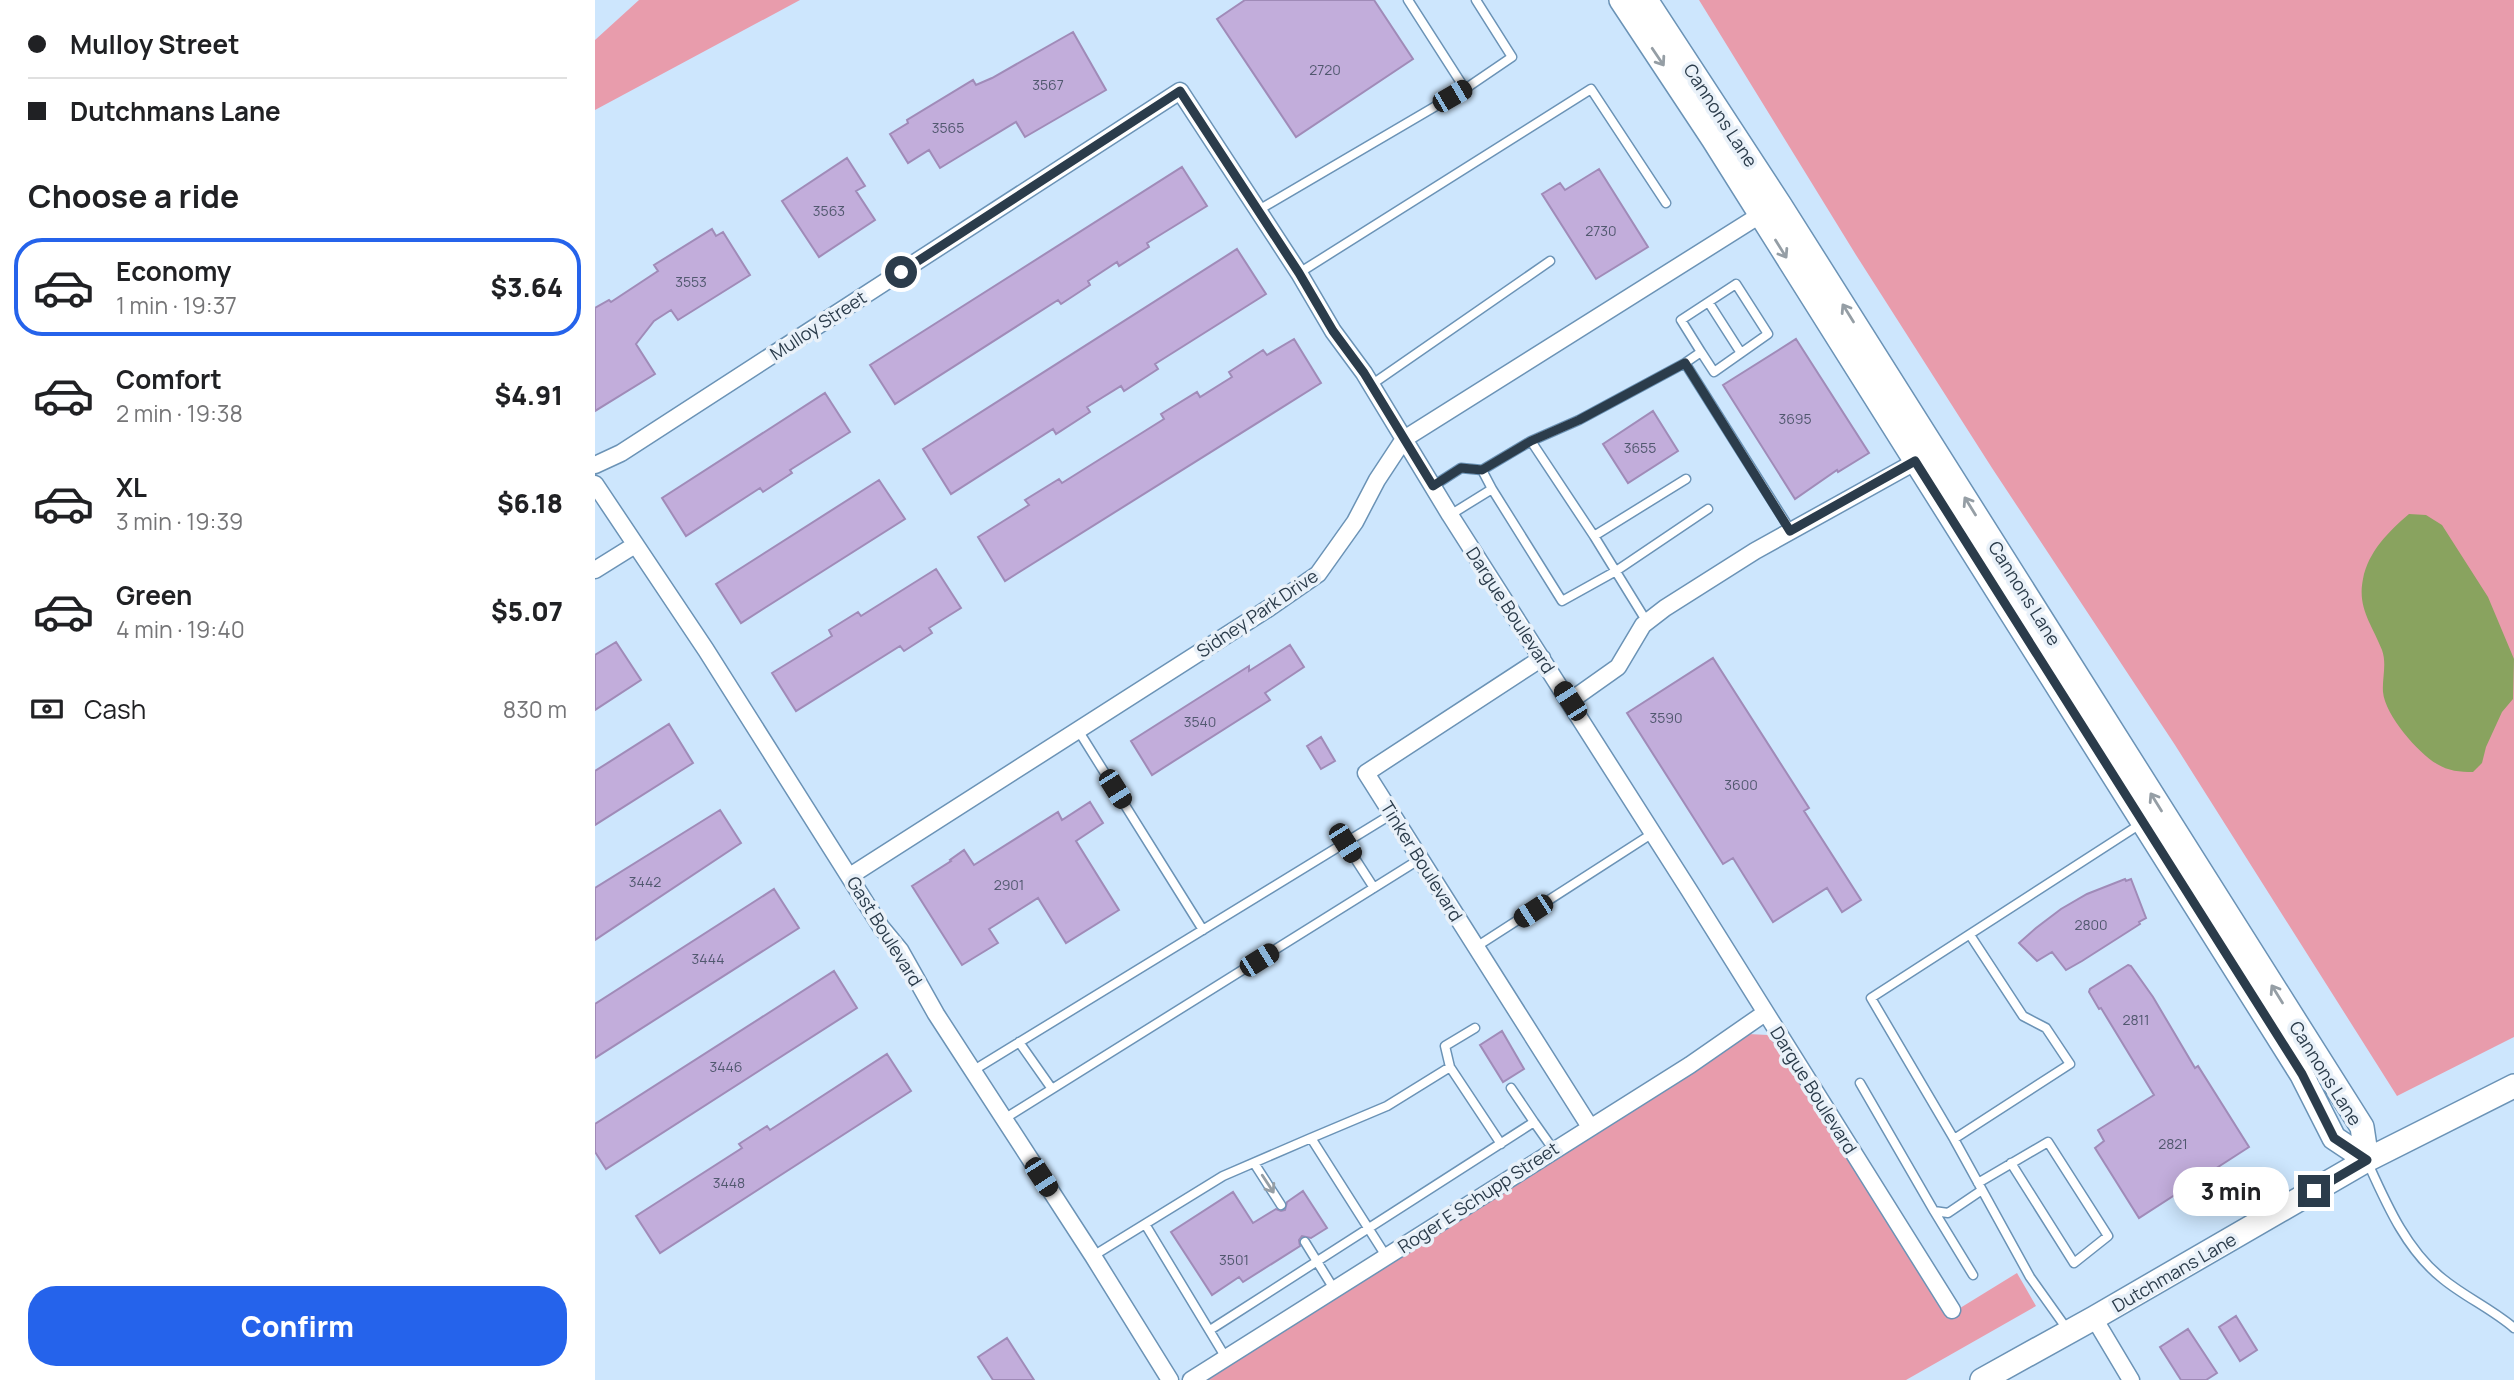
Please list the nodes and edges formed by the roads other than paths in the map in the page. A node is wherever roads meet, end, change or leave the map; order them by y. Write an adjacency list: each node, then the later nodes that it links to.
1 (1408, 0): 5 (lane)
2 (1476, 0): 5 (lane)
3 (1621, 0): 8 (main road, Cannons Lane, one-way to 8)
4 (1646, 0): 8 (main road, Cannons Lane)
5 (1465, 89): 9 (lane)
6 (1180, 91): 9 (street, Dargue Boulevard); 20 (street, Mulloy Street)
7 (1666, 203): 11 (lane)
8 (1770, 210): 17 (street, Sidney Park Drive); 19 (main road, Cannons Lane)
9 (1257, 211): 11 (street, Dargue Boulevard)
10 (1550, 261): 16 (lane)
11 (1299, 273): 16 (street, Dargue Boulevard)
12 (1709, 303): 13 (lane); 14 (lane); 14 (lane)
13 (1701, 352): 14 (lane); 15 (lane)
14 (1741, 353)
15 (1685, 363): 18 (lane); 28 (lane)
16 (1371, 384): 17 (street, Dargue Boulevard)
17 (1404, 439): 24 (street, Dargue Boulevard); 36 (street, Sidney Park Drive)
18 (1531, 441): 21 (lane); 29 (lane)
19 (1925, 456): 28 (street); 38 (main road, Cannons Lane); 63 (main road, Cannons Lane, one-way to 19)
20 (595, 465)
21 (1482, 470): 24 (lane); 25 (lane)
22 (1686, 480): 29 (lane)
23 (595, 484): 30 (street, Gast Boulevard)
24 (1433, 486): 27 (street, Dargue Boulevard)
25 (1492, 489): 27 (lane); 32 (lane)
26 (1708, 509): 32 (lane)
27 (1450, 515): 34 (street, Dargue Boulevard)
28 (1790, 531): 33 (street)
29 (1594, 536): 32 (lane)
30 (635, 545): 31 (street); 42 (street, Gast Boulevard)
31 (595, 570)
32 (1616, 571): 33 (lane)
33 (1647, 622): 35 (street)
34 (1542, 658): 35 (street, Dargue Boulevard); 37 (street, Tinker Boulevard)
35 (1570, 701): 39 (street, Dargue Boulevard)
36 (1078, 730): 42 (street, Sidney Park Drive); 44 (lane)
37 (1392, 814): 40 (lane); 41 (street, Tinker Boulevard)
38 (2143, 822): 45 (lane); 63 (main road, Cannons Lane)
39 (1653, 833): 46 (lane); 47 (street, Dargue Boulevard)
40 (1345, 843): 43 (lane); 44 (lane)
41 (1420, 858): 43 (lane); 46 (street, Tinker Boulevard)
42 (850, 876): 51 (street, Gast Boulevard)
43 (1374, 888): 55 (lane)
44 (1203, 930): 49 (lane)
45 (1970, 935): 60 (lane); 60 (lane)
46 (1476, 947): 58 (street, Tinker Boulevard)
47 (1765, 1013): 58 (street, Roger E Schupp Street); 77 (street, Dargue Boulevard)
48 (1475, 1028): 50 (lane)
49 (1019, 1042): 51 (lane); 55 (lane)
50 (1450, 1067): 59 (lane); 61 (lane)
51 (974, 1070): 56 (street, Gast Boulevard)
52 (1860, 1083): 68 (lane)
53 (2514, 1086): 63 (main road, Dutchmans Lane)
54 (1511, 1088): 57 (lane)
55 (1052, 1089): 56 (lane)
56 (1004, 1119): 72 (street, Gast Boulevard)
57 (1534, 1122): 61 (lane); 62 (lane)
58 (1590, 1127): 62 (street, Roger E Schupp Street)
59 (1311, 1138): 64 (lane); 70 (lane)
60 (1954, 1139): 66 (lane)
61 (1501, 1144): 70 (lane)
62 (1553, 1149): 73 (street, Roger E Schupp Street)
63 (2367, 1160): 78 (main road, Dutchmans Lane); 79 (lane)
64 (1254, 1163): 67 (lane, one-way to 67); 69 (lane)
65 (2011, 1163): 65 (lane); 66 (lane)
66 (1980, 1187): 68 (lane); 81 (lane)
67 (1282, 1205)
68 (1934, 1212): 75 (lane)
69 (1145, 1224): 72 (lane); 80 (lane)
70 (1369, 1229): 73 (lane); 74 (lane)
71 (1305, 1242): 74 (lane)
72 (1093, 1256): 83 (street, Gast Boulevard)
73 (1386, 1256): 76 (street, Roger E Schupp Street)
74 (1318, 1263): 76 (lane); 80 (lane)
75 (1973, 1275)
76 (1334, 1289): 82 (street, Roger E Schupp Street)
77 (1952, 1310)
78 (2094, 1318): 81 (main road, Dutchmans Lane); 86 (street)
79 (2514, 1328)
80 (1210, 1330): 82 (lane)
81 (2069, 1332): 85 (main road, Dutchmans Lane)
82 (1226, 1358): 84 (street, Roger E Schupp Street)
83 (1170, 1380)
84 (1191, 1380)
85 (1982, 1380)
86 (2131, 1380)

